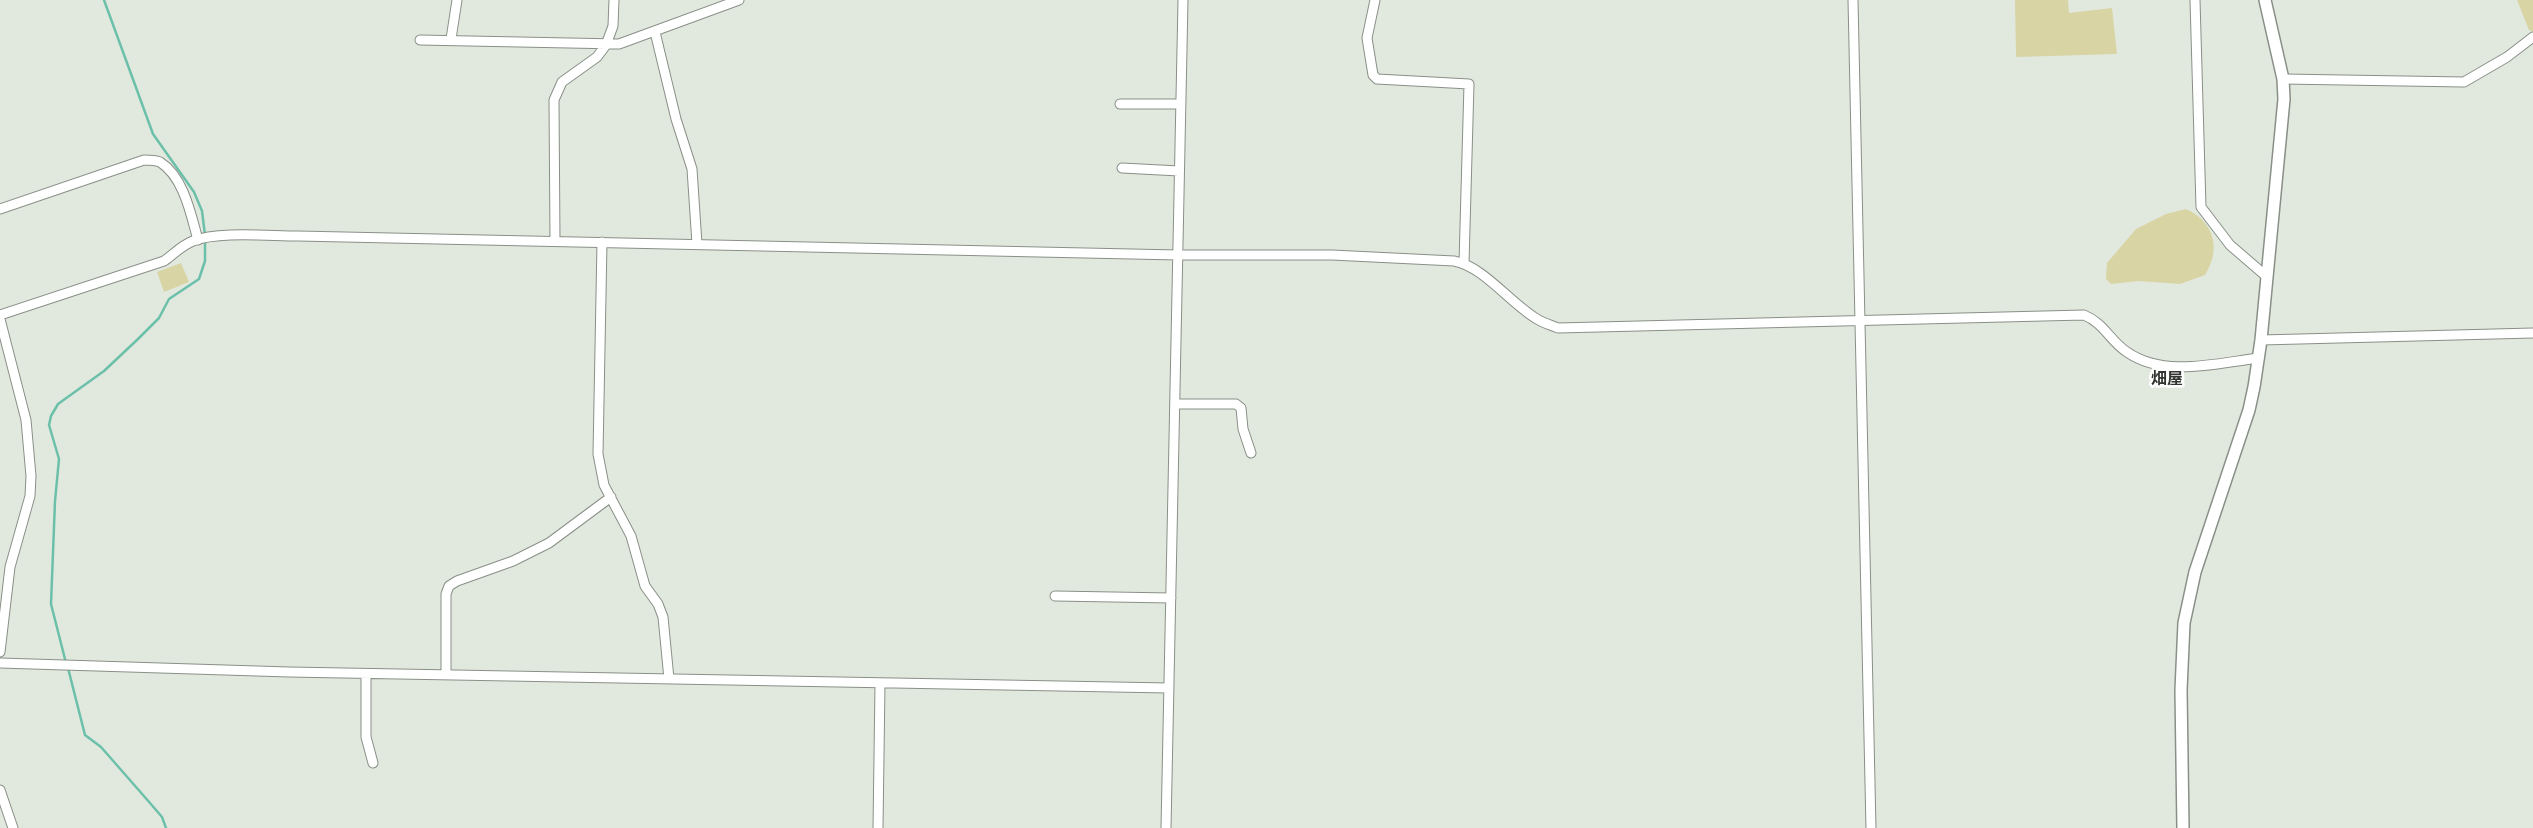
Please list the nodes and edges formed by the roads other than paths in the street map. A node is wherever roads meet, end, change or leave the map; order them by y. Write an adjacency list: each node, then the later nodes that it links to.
1 (457, 0): 11 (street)
2 (614, 0): 13 (street)
3 (739, 0): 9 (street)
4 (1183, 0): 16 (street)
5 (1374, 0): 25 (street)
6 (1853, 0): 29 (street)
7 (2195, 0): 26 (street)
8 (2265, 0): 14 (street)
9 (655, 32): 13 (street); 23 (street)
10 (2533, 38): 14 (street)
11 (451, 39): 12 (street); 13 (street)
12 (420, 40)
13 (606, 45): 21 (street)
14 (2283, 79): 26 (street)
15 (1120, 104): 16 (street)
16 (1181, 104): 18 (street)
17 (1122, 168): 18 (street)
18 (1179, 171): 24 (street)
19 (0, 208): 20 (street)
20 (198, 240): 21 (street); 27 (street)
21 (555, 241): 22 (street)
22 (602, 242): 23 (street); 35 (street)
23 (697, 244): 24 (street)
24 (1178, 255): 25 (street); 33 (street)
25 (1464, 263): 29 (street)
26 (2266, 276): 31 (street)
27 (0, 315)
28 (0, 320): 38 (street)
29 (1861, 322): 32 (street); 50 (street)
30 (2533, 333): 31 (street)
31 (2261, 340): 32 (street)
32 (2259, 358): 51 (street)
33 (1175, 404): 34 (street); 37 (street)
34 (1250, 453)
35 (611, 497): 41 (street); 42 (street)
36 (1055, 596): 37 (street)
37 (1171, 598): 44 (street)
38 (0, 652)
39 (0, 663): 40 (street)
40 (366, 674): 41 (street); 45 (street)
41 (446, 675): 42 (street)
42 (669, 679): 43 (street)
43 (880, 684): 44 (street); 48 (street)
44 (1169, 688): 49 (street)
45 (373, 763)
46 (0, 790): 47 (street)
47 (13, 828)
48 (878, 828)
49 (1166, 828)
50 (1871, 828)
51 (2183, 828)

